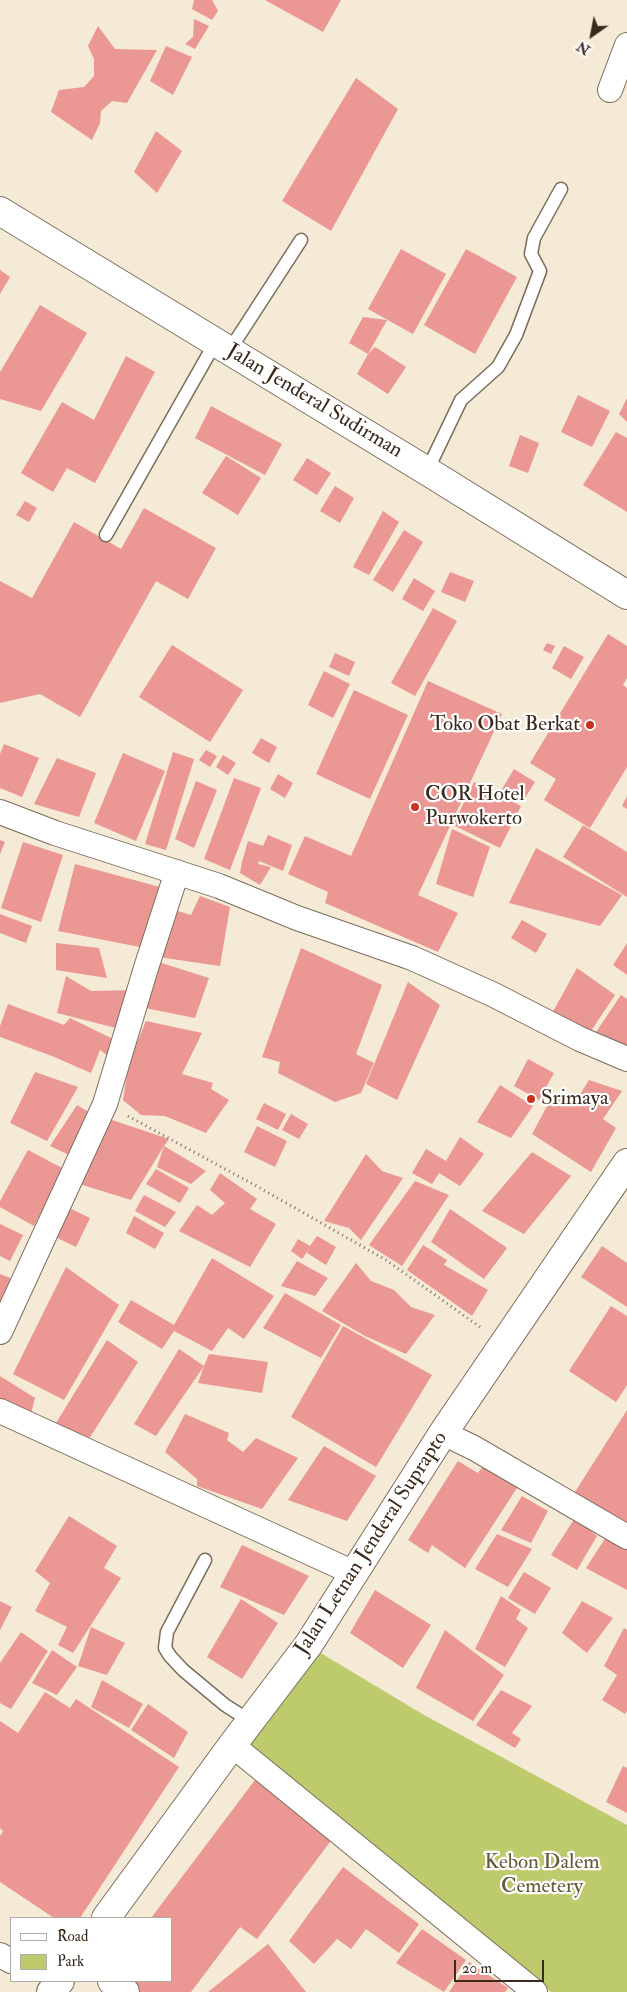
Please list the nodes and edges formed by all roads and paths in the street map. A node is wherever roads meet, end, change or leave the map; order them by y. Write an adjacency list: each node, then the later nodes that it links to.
1 (627, 45): 2 (street)
2 (610, 90)
3 (561, 189): 7 (lane)
4 (0, 212): 6 (street, Jalan Jenderal Sudirman)
5 (301, 240): 6 (lane)
6 (222, 347): 7 (street, Jalan Jenderal Sudirman); 8 (lane)
7 (427, 471): 9 (street, Jalan Jenderal Sudirman)
8 (106, 535)
9 (627, 595)
10 (0, 812): 11 (street)
11 (177, 872): 12 (street); 13 (street)
12 (627, 1059)
13 (106, 1104): 15 (street); 16 (path)
14 (627, 1163): 16 (street, Jalan Letnan Jenderal Suprapto)
15 (0, 1332)
16 (503, 1347): 18 (street, Jalan Letnan Jenderal Suprapto)
17 (0, 1411): 21 (street)
18 (443, 1433): 19 (street); 21 (street, Jalan Letnan Jenderal Suprapto)
19 (627, 1537)
20 (205, 1560): 22 (lane)
21 (354, 1573): 22 (street, Jalan Letnan Jenderal Suprapto)
22 (250, 1721): 23 (street, Jalan Letnan Jenderal Suprapto)
23 (232, 1745): 24 (street, Jalan Letnan Jenderal Suprapto); 27 (street)
24 (107, 1917)
25 (113, 1982): 26 (street)
26 (125, 1992)
27 (535, 1992)

